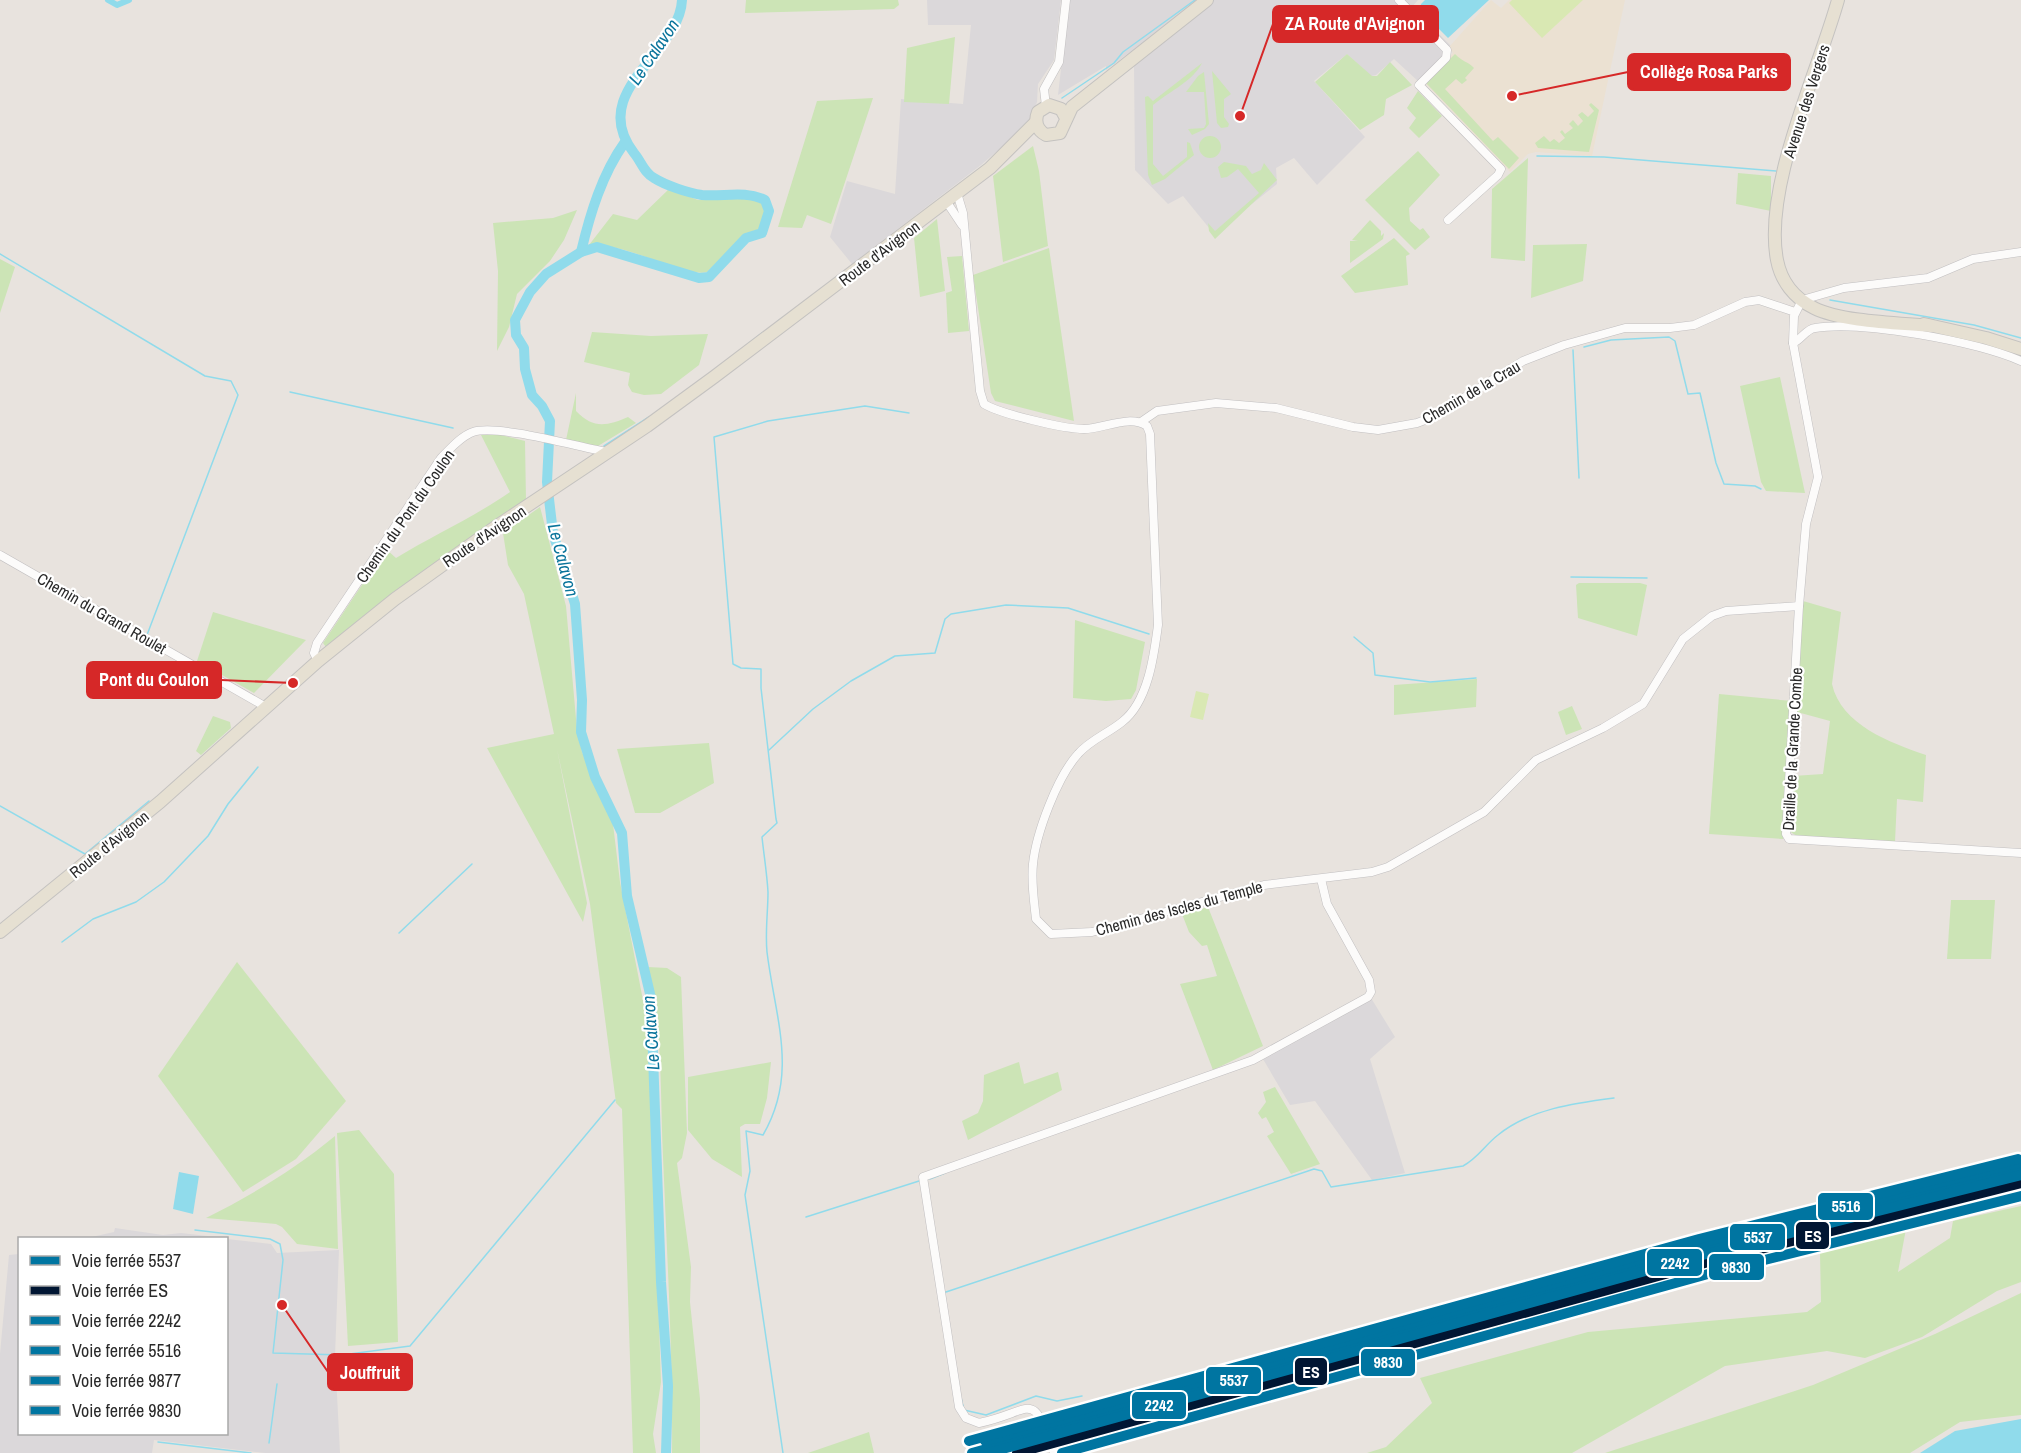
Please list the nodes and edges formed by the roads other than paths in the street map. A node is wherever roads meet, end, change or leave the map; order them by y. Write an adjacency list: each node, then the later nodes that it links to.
1 (1066, 0): 6 (street)
2 (1207, 0): 5 (main road)
3 (1399, 0): 13 (street)
4 (1838, 0): 16 (main road, Avenue des Vergers)
5 (1119, 68): 6 (main road); 7 (main road)
6 (1051, 106): 7 (main road); 8 (main road)
7 (1066, 118): 9 (main road)
8 (1036, 122): 9 (main road); 10 (main road, Route d'Avignon)
9 (1044, 134): 10 (main road, Route d'Avignon)
10 (990, 168): 11 (main road, Route d'Avignon)
11 (957, 193): 12 (main road, Route d'Avignon); 14 (street)
12 (946, 201): 14 (street); 23 (main road, Route d'Avignon)
13 (1448, 220)
14 (964, 230): 22 (street)
15 (2021, 252): 16 (street)
16 (1803, 296): 17 (street); 18 (main road); 18 (main road)
17 (1795, 312): 19 (street); 22 (street, Chemin de la Crau)
18 (1931, 326): 20 (main road)
19 (1793, 344): 21 (street); 25 (street)
20 (2021, 349)
21 (2021, 361)
22 (1141, 422): 29 (street, Chemin des Iscles du Temple)
23 (608, 453): 26 (main road, Route d'Avignon); 26 (street, Chemin du Pont du Coulon)
24 (0, 555): 27 (street, Chemin du Grand Roulet)
25 (1799, 606): 28 (street, Draille de la Grande Combe); 29 (street, Chemin des Iscles du Temple)
26 (318, 661): 27 (main road, Route d'Avignon)
27 (266, 707): 30 (main road, Route d'Avignon)
28 (2021, 853)
29 (1321, 879): 31 (street)
30 (0, 932)
31 (1054, 1453)

